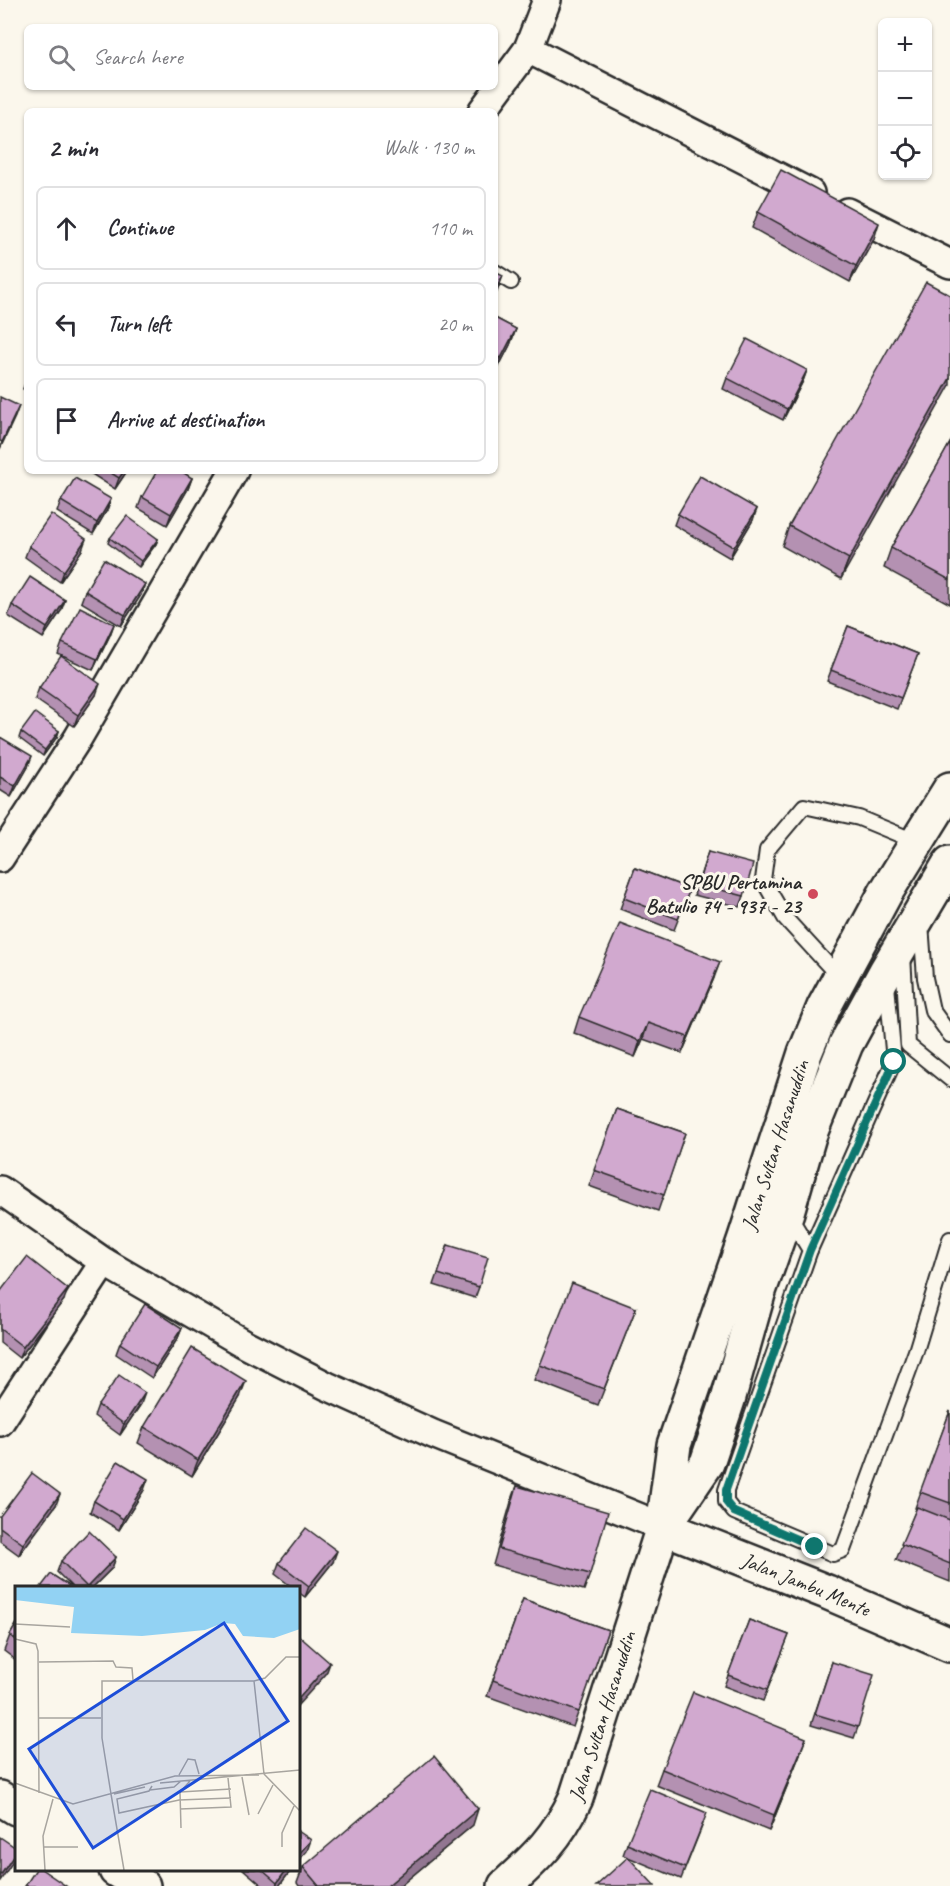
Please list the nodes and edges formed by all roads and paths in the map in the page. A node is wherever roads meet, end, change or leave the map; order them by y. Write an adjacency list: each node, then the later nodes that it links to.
1 (547, 0): 2 (street)
2 (528, 49): 3 (street); 6 (street)
3 (498, 89)
4 (498, 90): 5 (street)
5 (484, 108)
6 (950, 264)
7 (498, 274): 8 (lane)
8 (511, 282)
9 (232, 474): 12 (street)
10 (950, 789): 11 (main road, Jalan Sultan Hasanuddin)
11 (917, 842): 16 (main road, Jalan Sultan Hasanuddin); 16 (lane)
12 (0, 858)
13 (950, 863): 14 (main road, Jalan Sultan Hasanuddin)
14 (920, 913): 15 (main road, Jalan Sultan Hasanuddin); 17 (lane)
15 (894, 958): 18 (lane); 20 (main road, Jalan Sultan Hasanuddin); 22 (lane)
16 (840, 978): 25 (main road, Jalan Sultan Hasanuddin)
17 (950, 1035)
18 (950, 1078)
19 (0, 1190): 23 (street)
20 (787, 1212): 22 (lane); 25 (main road, Jalan Sultan Hasanuddin)
21 (950, 1239): 22 (lane)
22 (810, 1250)
23 (104, 1263): 24 (street); 25 (street)
24 (0, 1422)
25 (663, 1527): 26 (main road, Jalan Jambu Mente); 31 (main road, Jalan Sultan Hasanuddin)
26 (950, 1645)
27 (0, 1798): 28 (main road)
28 (15, 1807)
29 (119, 1871): 30 (main road)
30 (143, 1886)
31 (505, 1886)

